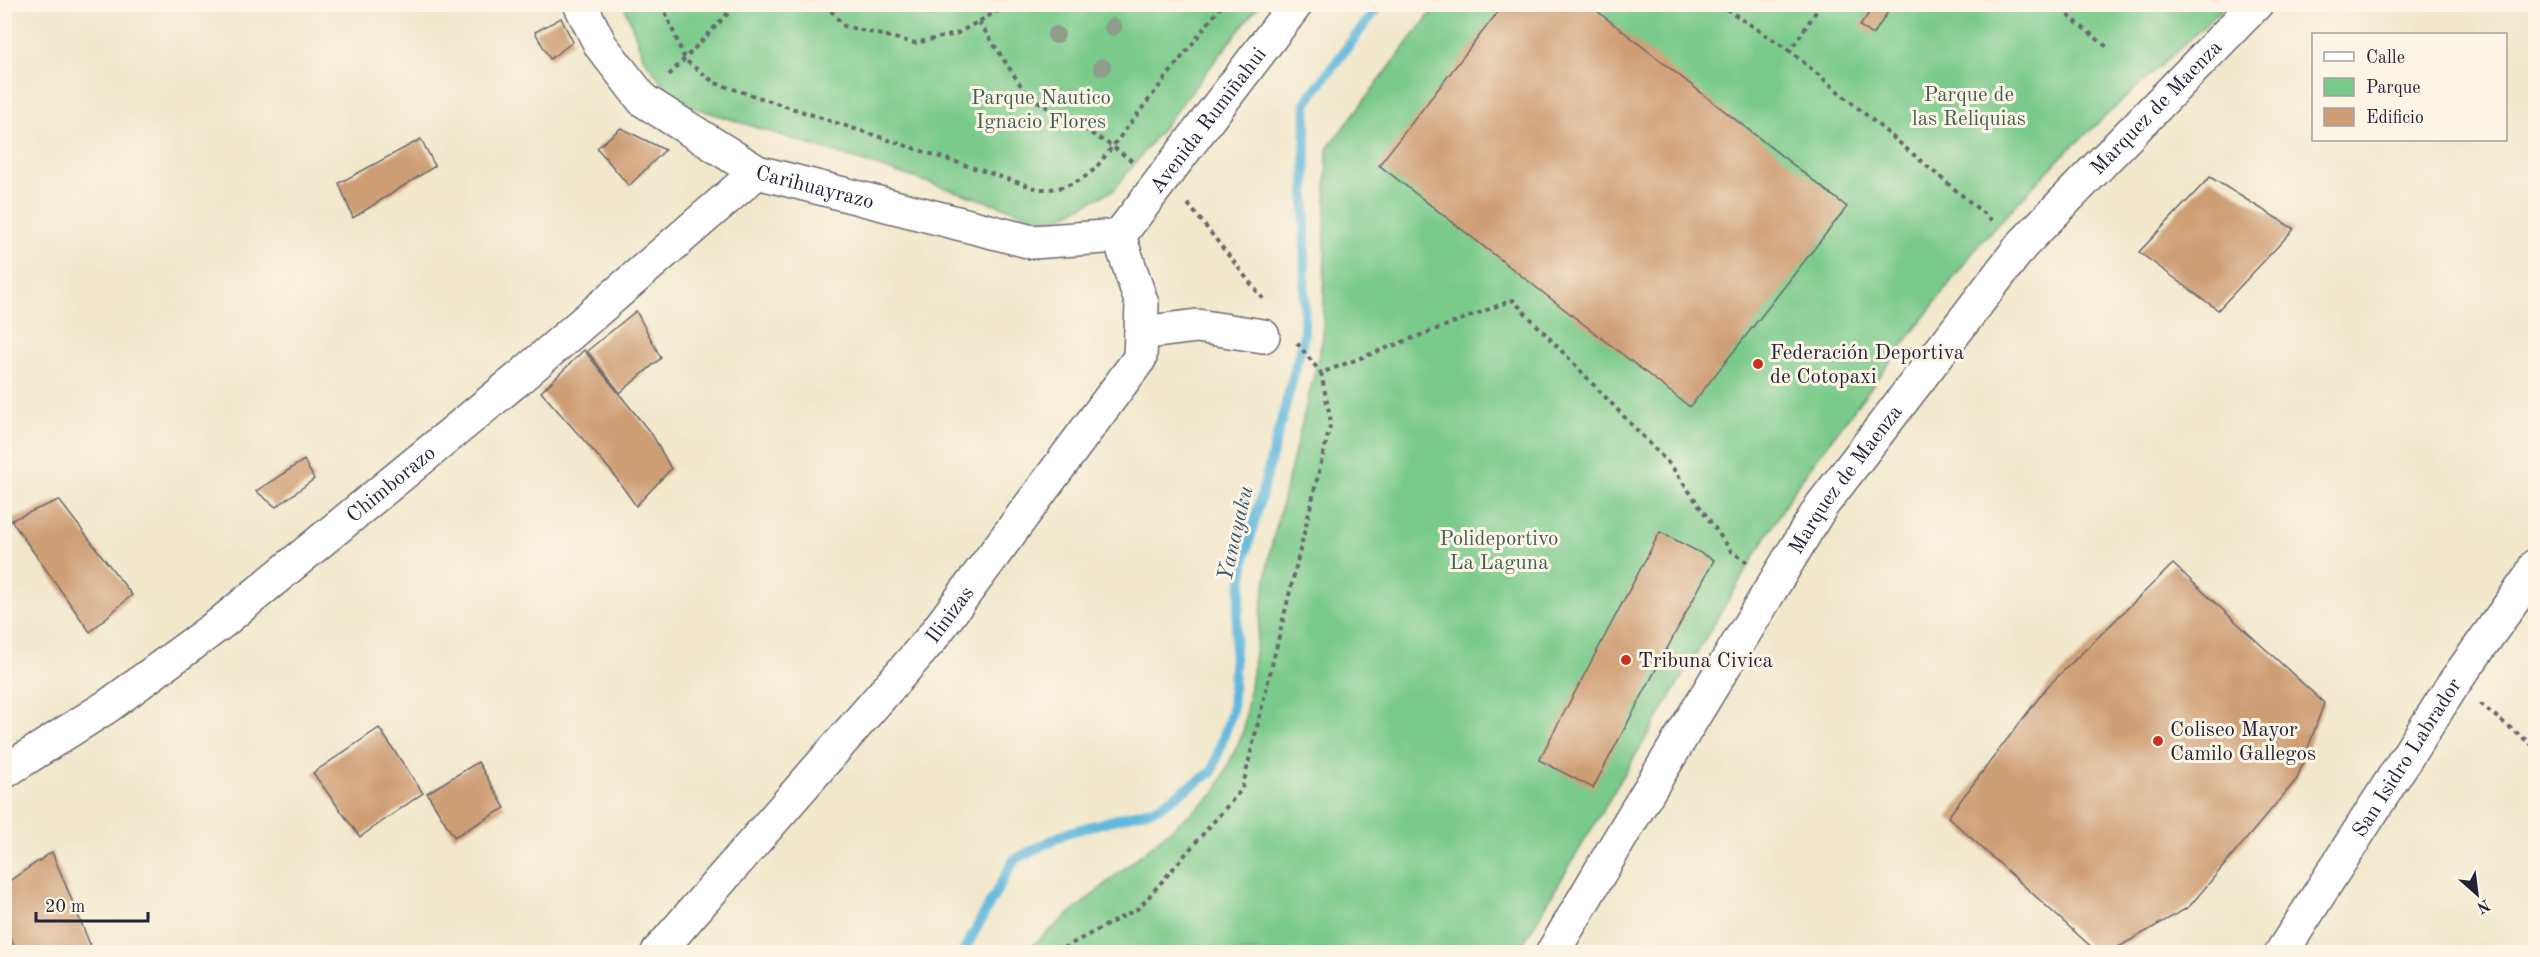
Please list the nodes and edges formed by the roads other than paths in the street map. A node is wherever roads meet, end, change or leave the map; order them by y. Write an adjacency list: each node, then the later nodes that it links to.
1 (580, 4): 4 (street, Carihuayrazo)
2 (1296, 4): 5 (street, Avenida Rumiñahui)
3 (2256, 4): 11 (street, Marquez de Maenza)
4 (757, 172): 5 (street, Carihuayrazo); 9 (street, Chimborazo)
5 (1119, 236): 7 (street, Ilinizas)
6 (1265, 320): 7 (street)
7 (1140, 333): 10 (street, Ilinizas)
8 (2534, 572): 12 (street, San Isidro Labrador)
9 (4, 772)
10 (658, 952)
11 (1552, 952)
12 (2282, 952)

